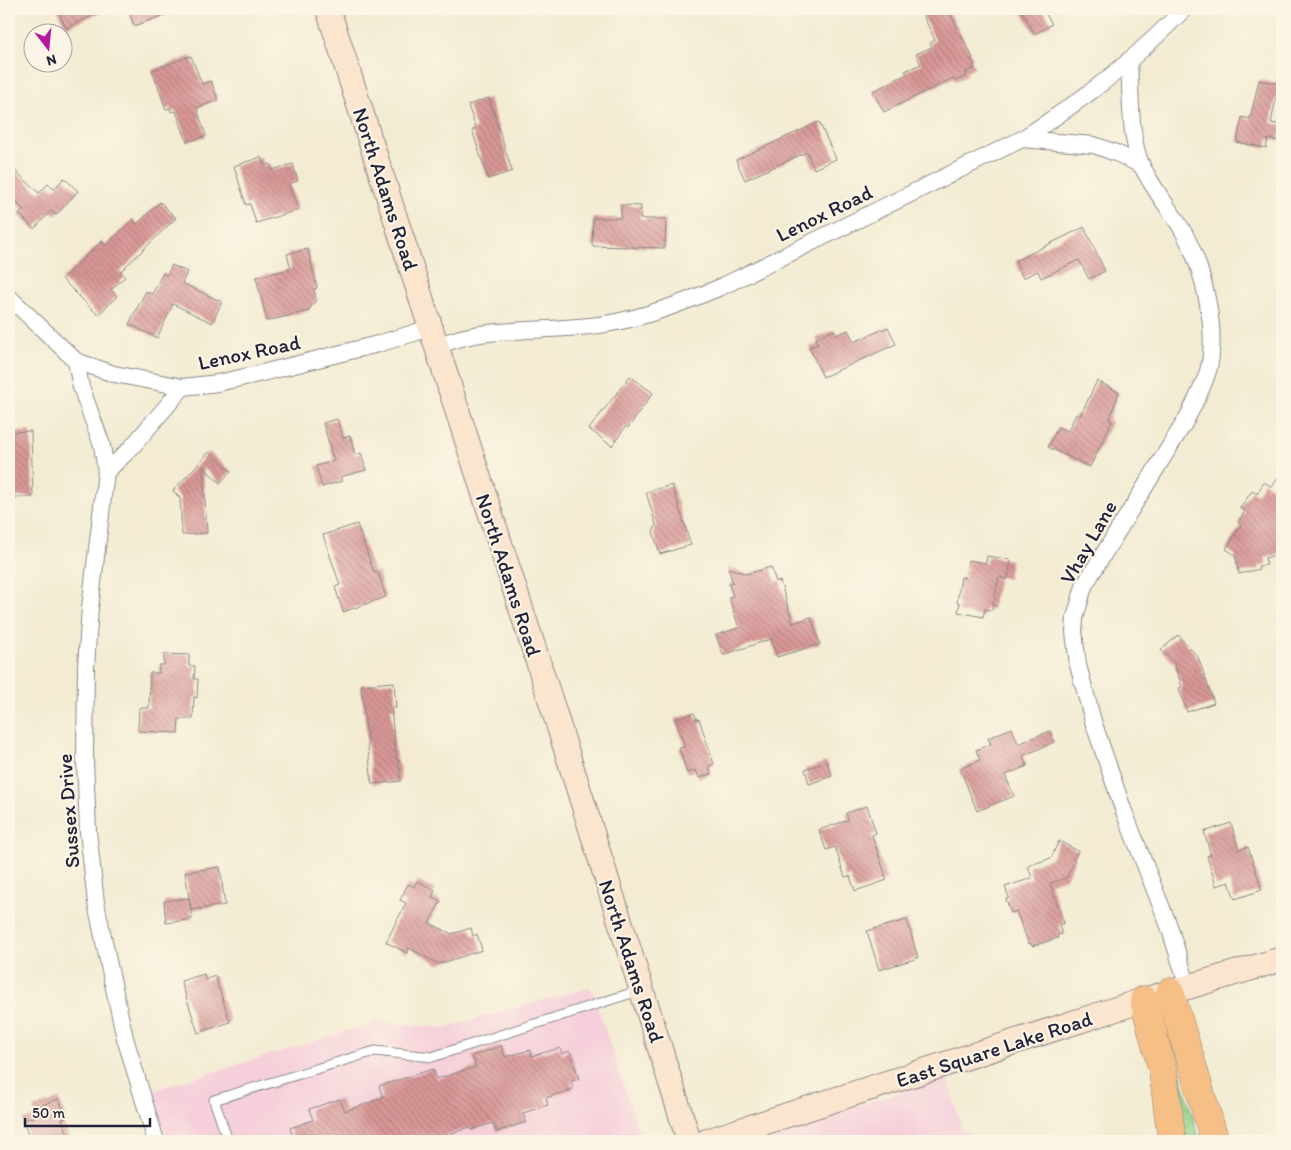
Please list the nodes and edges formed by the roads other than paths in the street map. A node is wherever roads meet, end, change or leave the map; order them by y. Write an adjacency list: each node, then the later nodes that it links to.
1 (328, 9): 7 (street, North Adams Road)
2 (1184, 9): 3 (street, Lenox Road)
3 (1129, 60): 4 (street, Lenox Road); 5 (street, Vhay Lane)
4 (1022, 139): 5 (street); 7 (street, Lenox Road)
5 (1141, 165): 13 (street, Vhay Lane)
6 (9, 297): 8 (street)
7 (433, 337): 9 (street, Lenox Road); 12 (street, North Adams Road)
8 (76, 361): 9 (street, Lenox Road); 10 (street, Sussex Drive)
9 (183, 387): 10 (street)
10 (106, 472): 15 (street, Sussex Drive)
11 (1282, 959): 13 (street, East Square Lake Road)
12 (642, 990): 16 (lane); 17 (street, North Adams Road)
13 (1179, 990): 14 (street, East Square Lake Road); 20 (highway)
14 (1144, 1000): 18 (street, East Square Lake Road); 19 (highway)
15 (156, 1141)
16 (228, 1141)
17 (689, 1141)
18 (706, 1141)
19 (1172, 1141)
20 (1215, 1141)

